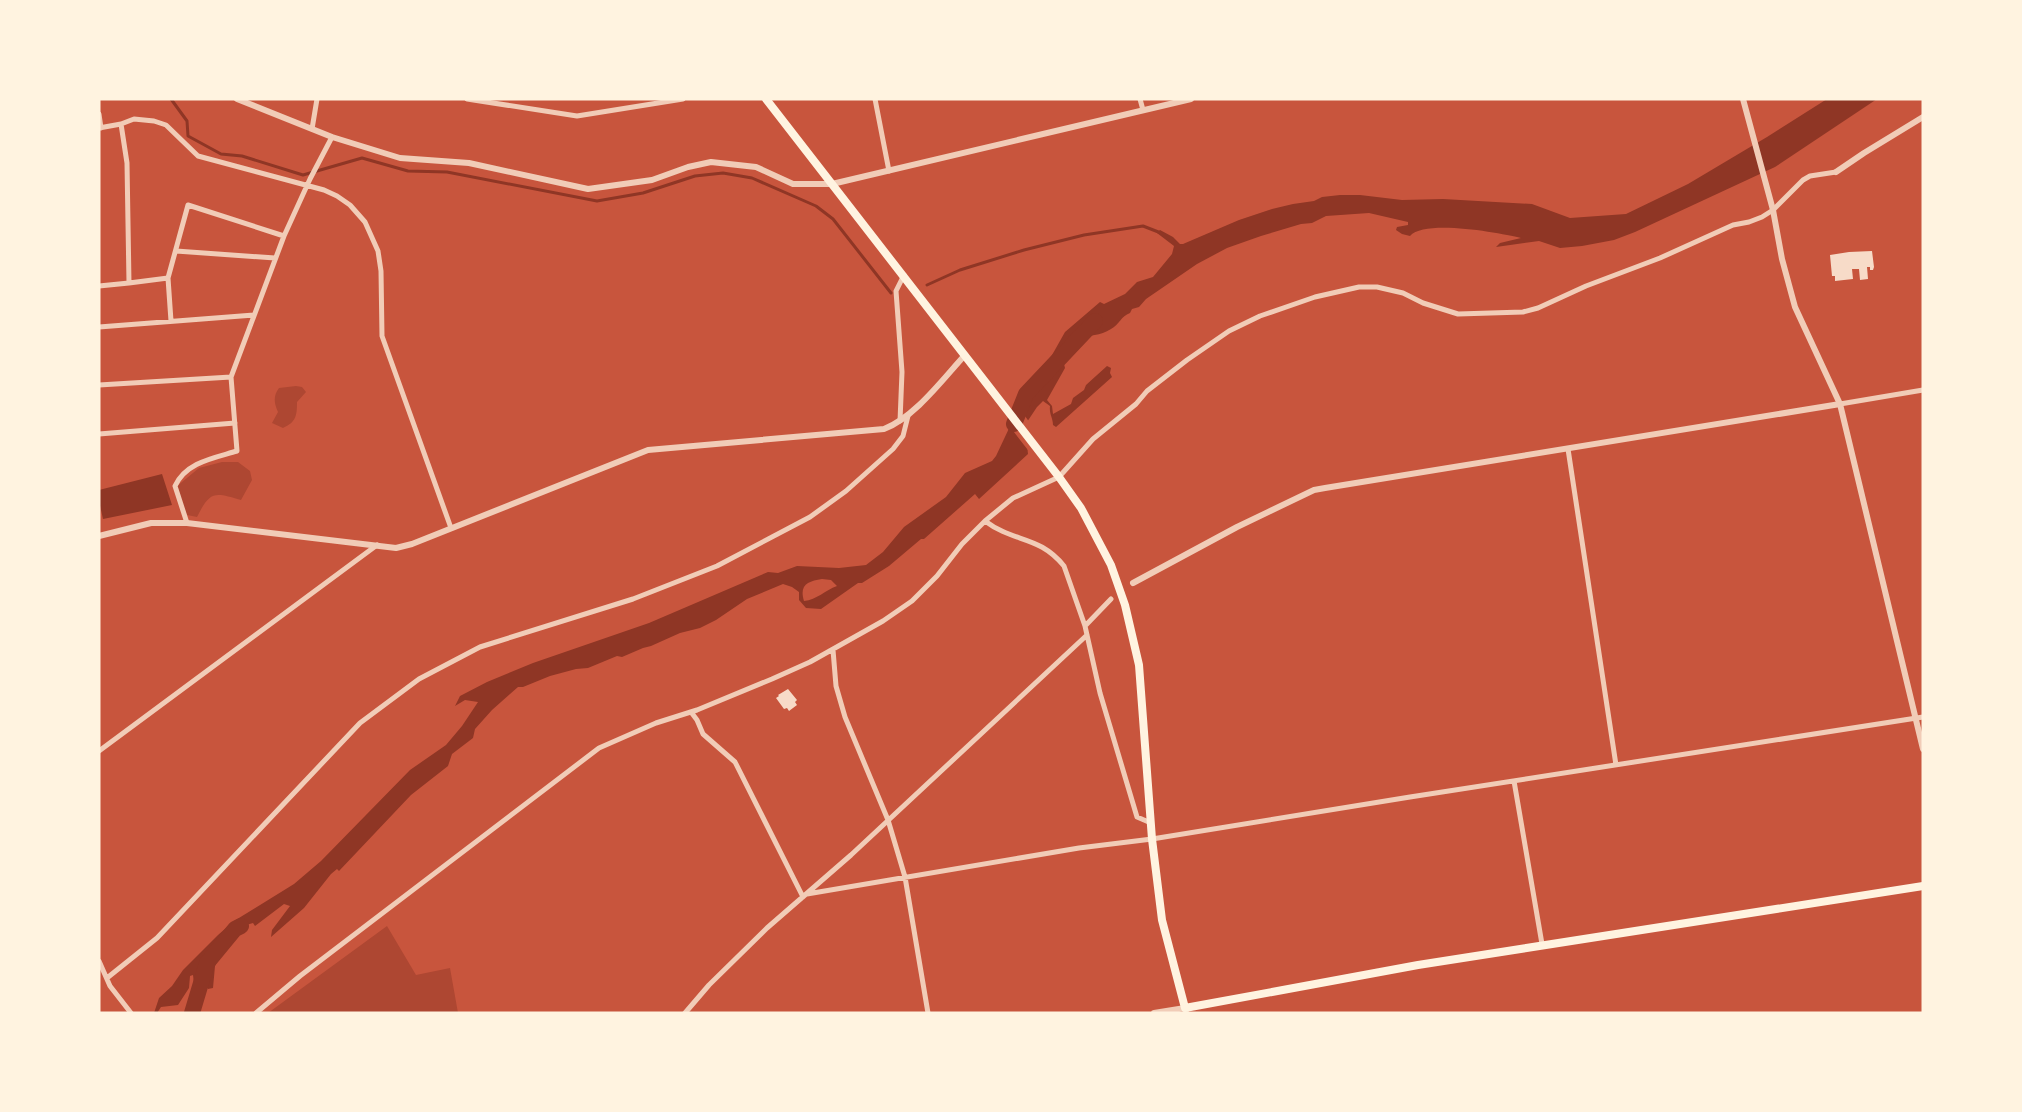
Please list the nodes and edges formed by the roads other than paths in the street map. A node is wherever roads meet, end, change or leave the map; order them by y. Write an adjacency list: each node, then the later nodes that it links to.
1 (237, 99): 16 (street)
2 (317, 99): 16 (street)
3 (467, 99): 10 (street)
4 (683, 99): 10 (street)
5 (766, 99): 20 (highway)
6 (875, 99): 18 (street)
7 (1140, 99): 11 (street)
8 (1191, 99): 11 (street)
9 (1743, 99): 22 (street)
10 (503, 102)
11 (1143, 111): 18 (street)
12 (99, 114): 15 (street)
13 (1923, 117): 19 (street)
14 (121, 124): 15 (street); 21 (street); 28 (street)
15 (100, 128)
16 (312, 129): 17 (street)
17 (332, 137): 20 (street); 21 (street)
18 (889, 171): 20 (street)
19 (1836, 172): 22 (street)
20 (832, 184): 26 (highway)
21 (306, 186): 23 (street); 46 (street)
22 (1773, 210): 37 (street); 43 (street)
23 (284, 236): 24 (street); 25 (street)
24 (176, 251): 25 (street); 27 (street)
25 (275, 258): 30 (street)
26 (903, 275): 33 (highway); 39 (street)
27 (168, 278): 28 (street); 31 (street)
28 (129, 283): 29 (street)
29 (99, 286)
30 (254, 315): 31 (street); 34 (street)
31 (171, 321): 32 (street)
32 (99, 327)
33 (965, 355): 38 (street); 43 (highway)
34 (231, 376): 35 (street); 40 (street)
35 (99, 386)
36 (1923, 390): 37 (street)
37 (1840, 404): 42 (street); 56 (street)
38 (908, 416): 39 (street); 69 (street)
39 (900, 421): 46 (street)
40 (235, 423): 41 (street); 45 (street)
41 (99, 434)
42 (1568, 449): 49 (street); 59 (street)
43 (1058, 475): 44 (street); 62 (highway)
44 (986, 521): 51 (street); 53 (street)
45 (187, 523): 47 (street); 48 (street)
46 (450, 528): 48 (street)
47 (99, 536)
48 (377, 545): 58 (street)
49 (1134, 583)
50 (1111, 599): 51 (street)
51 (1085, 626): 52 (street)
52 (1087, 635): 61 (street); 62 (street)
53 (832, 650): 54 (street); 61 (street)
54 (691, 712): 66 (street); 72 (street)
55 (1923, 717): 56 (street)
56 (1914, 718): 57 (street); 59 (street)
57 (1923, 749)
58 (99, 751)
59 (1616, 765): 60 (street)
60 (1514, 781): 63 (street); 67 (street)
61 (888, 820): 64 (street); 66 (street)
62 (1151, 824): 63 (highway)
63 (1152, 839): 64 (street); 70 (highway)
64 (905, 877): 66 (street); 74 (street)
65 (1923, 886): 67 (highway)
66 (805, 895): 73 (street)
67 (1542, 944): 70 (highway)
68 (99, 961): 69 (street)
69 (107, 978): 71 (street)
70 (1186, 1011): 75 (street)
71 (131, 1013)
72 (256, 1013)
73 (685, 1013)
74 (928, 1013)
75 (1154, 1013)

